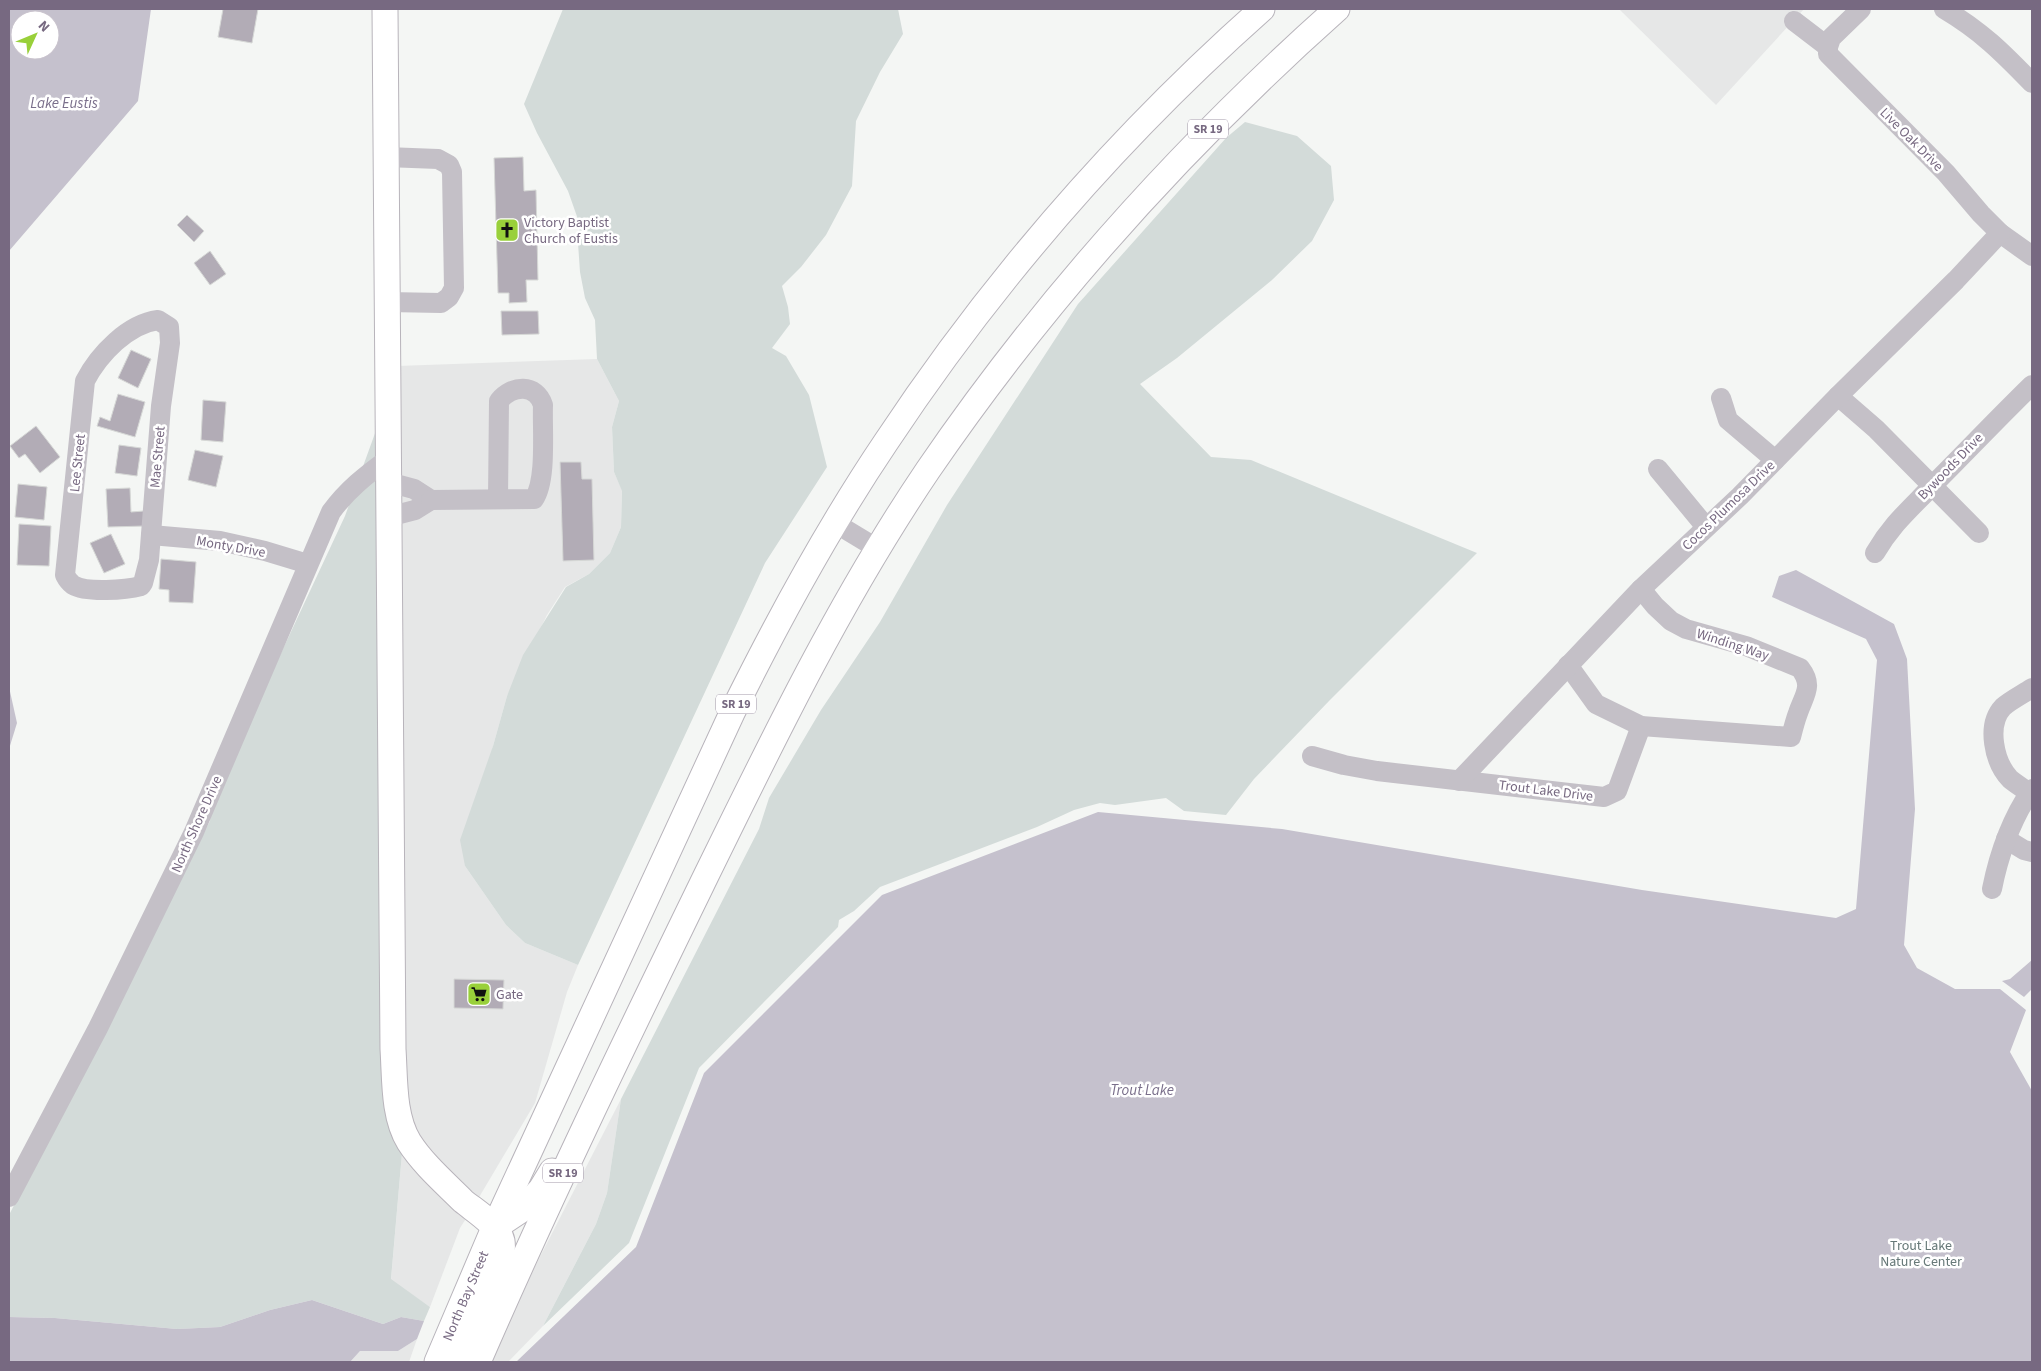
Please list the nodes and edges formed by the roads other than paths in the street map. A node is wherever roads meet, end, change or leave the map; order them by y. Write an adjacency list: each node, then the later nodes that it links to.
1 (385, 9): 9 (main road)
2 (1262, 9): 24 (main road, SR 19)
3 (1336, 9): 28 (main road, SR 19)
4 (1861, 9): 7 (street)
5 (1944, 9): 8 (street)
6 (1794, 21): 7 (street, Live Oak Drive)
7 (1828, 47): 10 (street, Live Oak Drive)
8 (2032, 82)
9 (386, 157): 12 (main road); 12 (street)
10 (2000, 233): 11 (street, Live Oak Drive); 15 (street, Cocos Plumosa Drive)
11 (2032, 256)
12 (388, 302): 19 (main road)
13 (169, 327): 27 (street, Mae Street); 31 (street, Lee Street)
14 (2032, 385): 20 (street, Bywoods Drive)
15 (1838, 396): 17 (street, Cocos Plumosa Drive); 20 (street)
16 (1721, 398): 17 (street)
17 (1775, 460): 25 (street, Cocos Plumosa Drive)
18 (1658, 469): 25 (street)
19 (388, 471): 22 (street); 23 (main road); 30 (street, North Shore Drive)
20 (1932, 487): 26 (street); 29 (street, Bywoods Drive)
21 (498, 499): 21 (street); 22 (street)
22 (431, 500): 23 (street)
23 (388, 517): 44 (main road)
24 (835, 523): 28 (street); 44 (main road, SR 19)
25 (1706, 527): 32 (street, Cocos Plumosa Drive)
26 (1979, 533)
27 (152, 535): 30 (street, Monty Drive); 31 (street, Mae Street)
28 (878, 549): 42 (main road, SR 19)
29 (1875, 553)
30 (308, 564): 43 (street, North Shore Drive)
31 (141, 586)
32 (1640, 588): 33 (street, Cocos Plumosa Drive); 35 (street, Winding Way)
33 (1568, 665): 35 (street); 37 (street, Cocos Plumosa Drive)
34 (2032, 688): 38 (street)
35 (1641, 726): 37 (street, Trout Lake Drive)
36 (1312, 756): 37 (street, Trout Lake Drive)
37 (1459, 781)
38 (2031, 791): 39 (street)
39 (2006, 839): 40 (street); 41 (street)
40 (2032, 852)
41 (1992, 889)
42 (610, 1073): 44 (main road); 47 (main road, SR 19)
43 (9, 1197)
44 (494, 1228): 45 (main road, North Bay Street / SR 19); 46 (main road)
45 (437, 1362)
46 (460, 1362)
47 (478, 1362)

